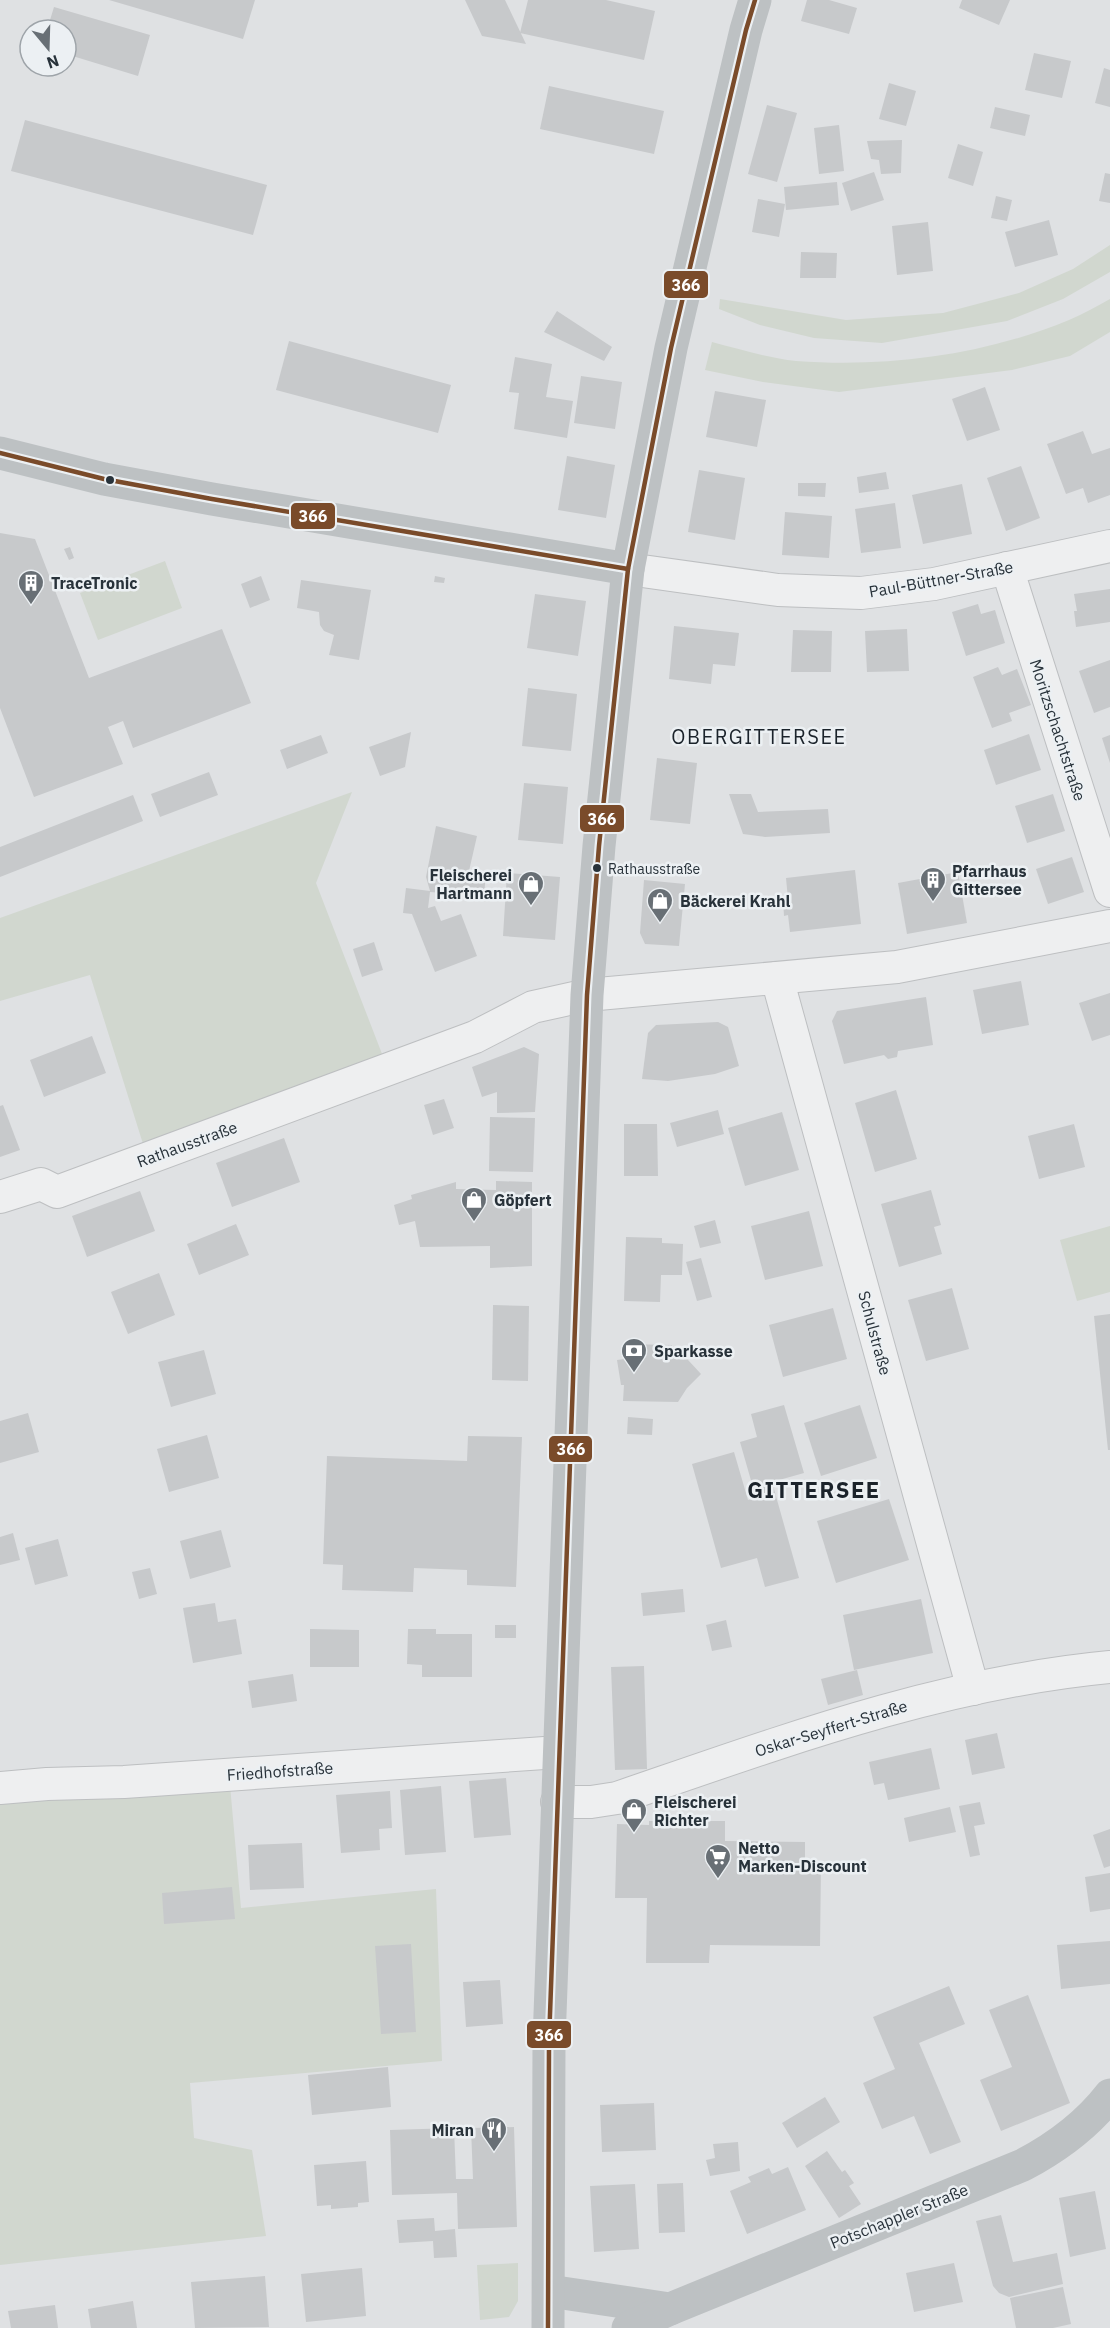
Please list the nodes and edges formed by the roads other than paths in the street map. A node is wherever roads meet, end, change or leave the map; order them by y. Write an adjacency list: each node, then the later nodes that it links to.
1 (755, 0): 5 (street)
2 (0, 453): 5 (street)
3 (1110, 546): 4 (street, Paul-Büttner-Straße)
4 (1007, 568): 5 (street, Paul-Büttner-Straße); 6 (street, Moritzschachtstraße)
5 (628, 569): 9 (street)
6 (1110, 891)
7 (1110, 926): 8 (street, Rathausstraße)
8 (777, 978): 9 (street, Rathausstraße); 12 (street, Schulstraße)
9 (587, 995): 10 (street, Rathausstraße); 13 (street)
10 (0, 1197)
11 (1110, 1667): 12 (street, Oskar-Seyffert-Straße)
12 (973, 1689): 15 (street, Oskar-Seyffert-Straße)
13 (559, 1752): 14 (street, Friedhofstraße); 15 (street)
14 (0, 1788)
15 (557, 1802): 17 (street)
16 (1110, 2095): 18 (street, Potschappler Straße)
17 (549, 2291): 18 (street); 19 (street)
18 (670, 2309): 20 (street, Potschappler Straße)
19 (548, 2328)
20 (628, 2328)

